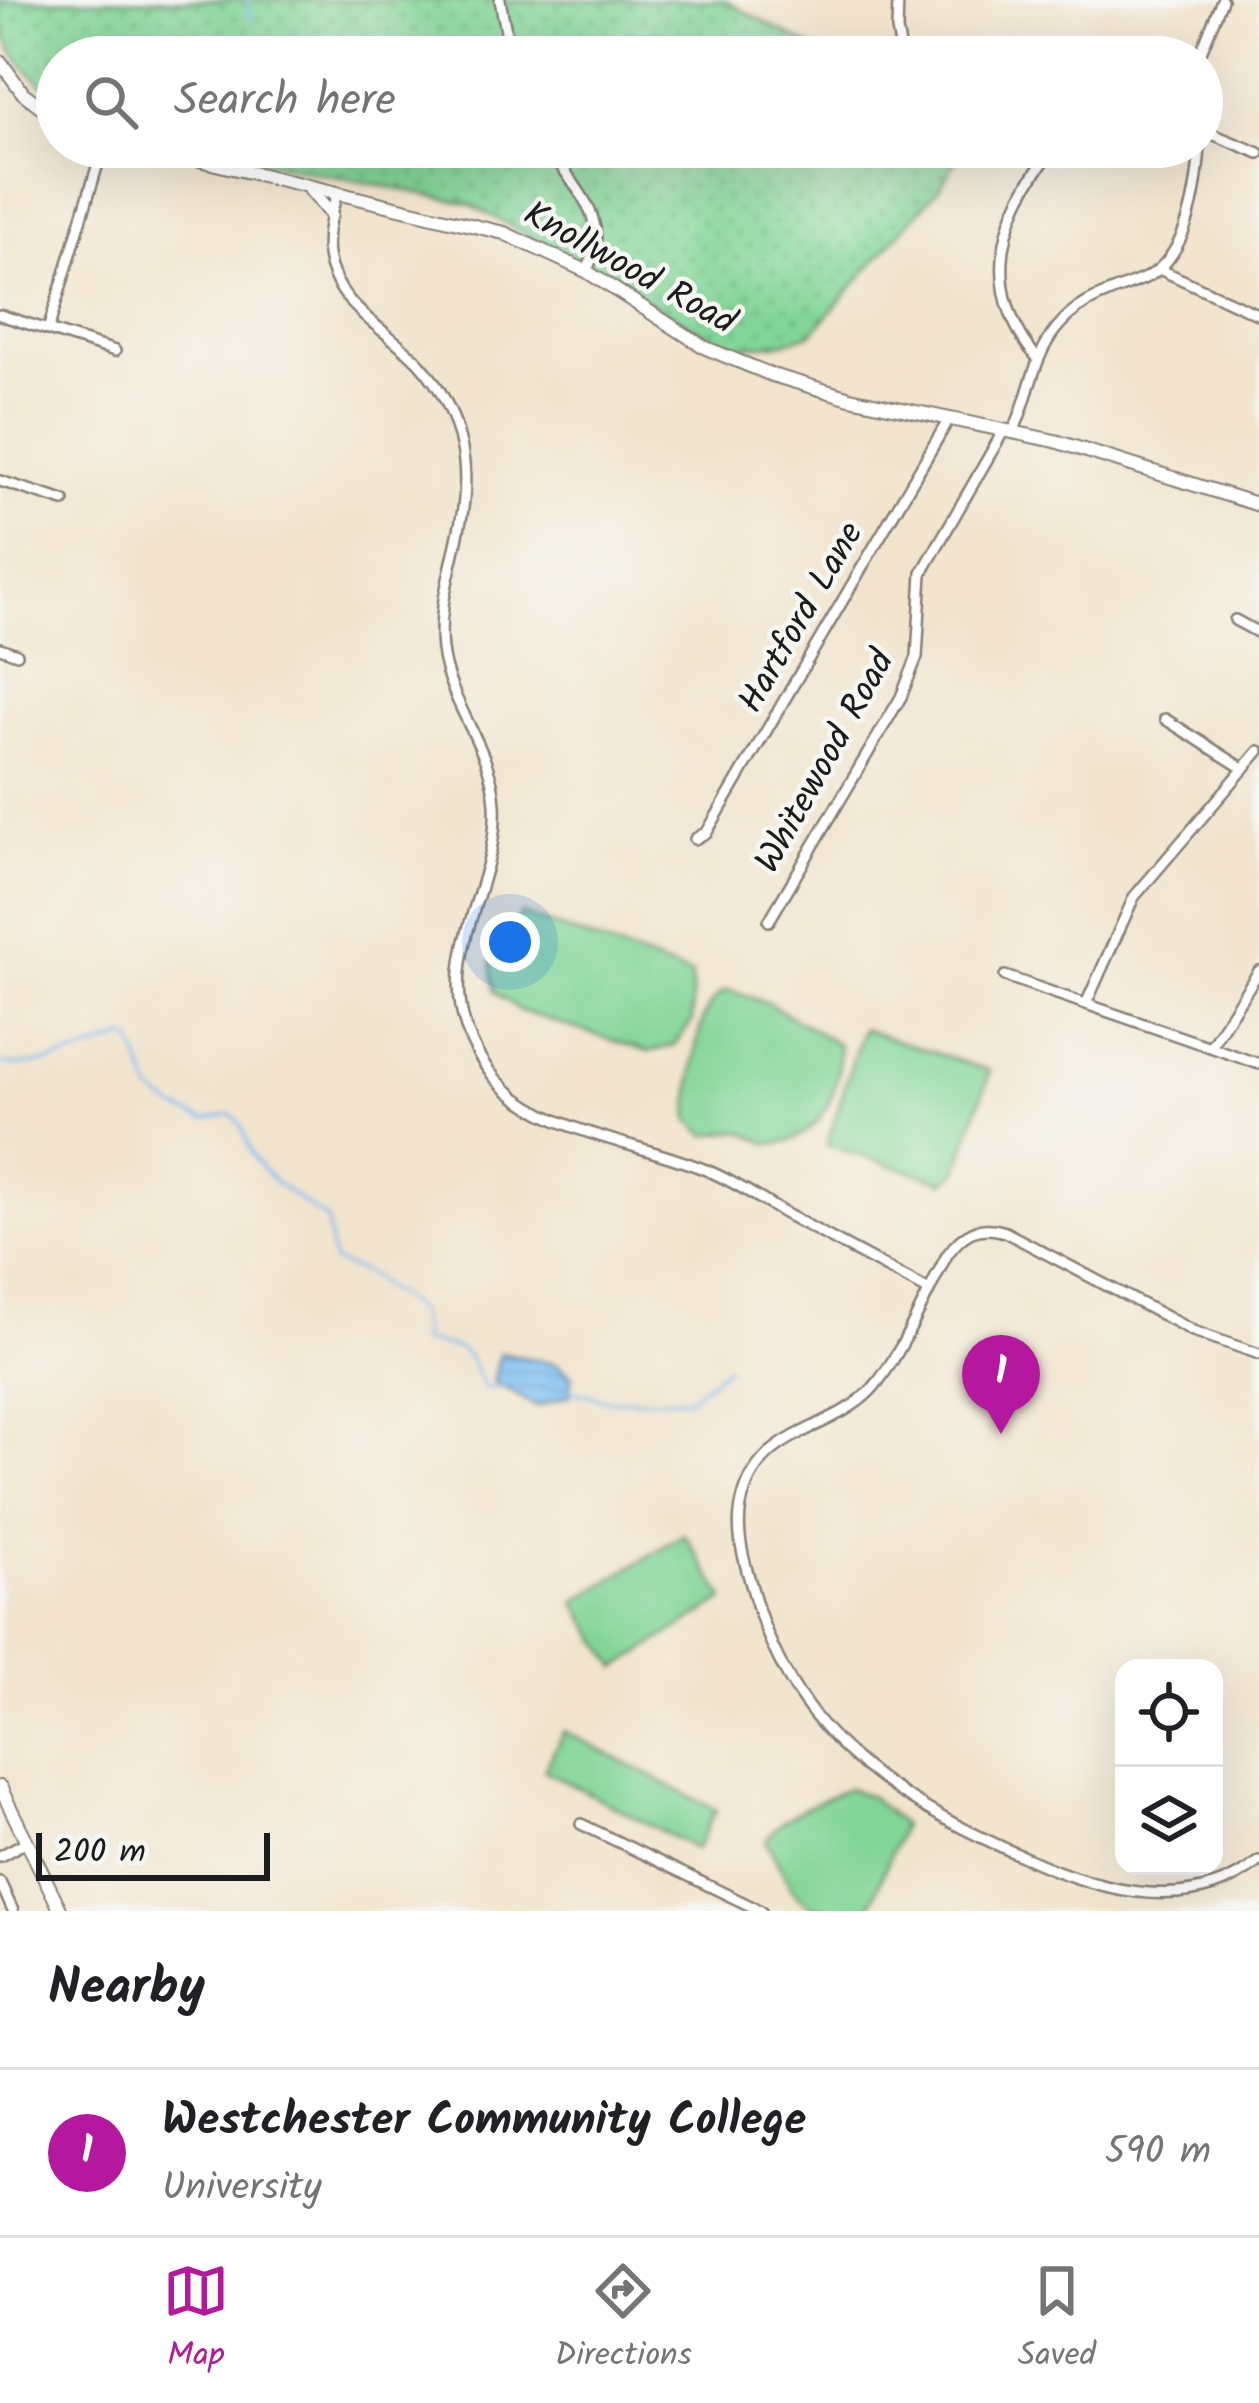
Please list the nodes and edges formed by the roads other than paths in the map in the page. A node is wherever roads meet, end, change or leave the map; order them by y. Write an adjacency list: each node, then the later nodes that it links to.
1 (500, 0): 4 (street)
2 (898, 0): 5 (street)
3 (1222, 0): 6 (street)
4 (507, 36)
5 (901, 36)
6 (1207, 36)
7 (0, 61): 8 (main road)
8 (36, 104)
9 (1223, 138): 10 (street)
10 (1259, 153)
11 (97, 168): 23 (street)
12 (232, 168): 16 (main road, Knollwood Road)
13 (563, 168): 20 (street)
14 (1040, 168): 25 (street)
15 (1196, 168): 19 (street)
16 (306, 186): 17 (main road, Knollwood Road); 18 (main road)
17 (337, 193): 18 (street); 20 (main road, Knollwood Road)
18 (331, 214): 45 (street)
19 (1160, 269): 22 (street); 25 (street)
20 (586, 272): 26 (main road, Knollwood Road)
21 (0, 315): 23 (street)
22 (1259, 316)
23 (48, 330): 24 (street)
24 (115, 351)
25 (1038, 359): 27 (street)
26 (950, 419): 27 (main road, Knollwood Road); 38 (street, Hartford Lane)
27 (1008, 431): 30 (main road, Knollwood Road); 39 (street, Whitewood Road)
28 (0, 481): 29 (street)
29 (64, 500)
30 (1259, 505)
31 (1235, 620): 32 (street)
32 (1259, 633)
33 (0, 648): 34 (street)
34 (17, 654)
35 (1165, 719): 37 (street)
36 (1259, 751): 37 (street)
37 (1244, 770): 42 (street)
38 (695, 839)
39 (769, 922)
40 (1259, 971): 43 (street)
41 (1005, 976): 42 (street)
42 (1086, 1004): 43 (street)
43 (1210, 1047): 44 (street)
44 (1259, 1064)
45 (928, 1290): 46 (street); 54 (street)
46 (1259, 1354)
47 (0, 1787): 49 (main road)
48 (581, 1824): 57 (street)
49 (26, 1842): 50 (street); 56 (main road)
50 (0, 1856)
51 (1259, 1862): 53 (street)
52 (0, 1882): 55 (street)
53 (1224, 1895)
54 (1131, 1903)
55 (14, 1911)
56 (61, 1911)
57 (761, 1911)

